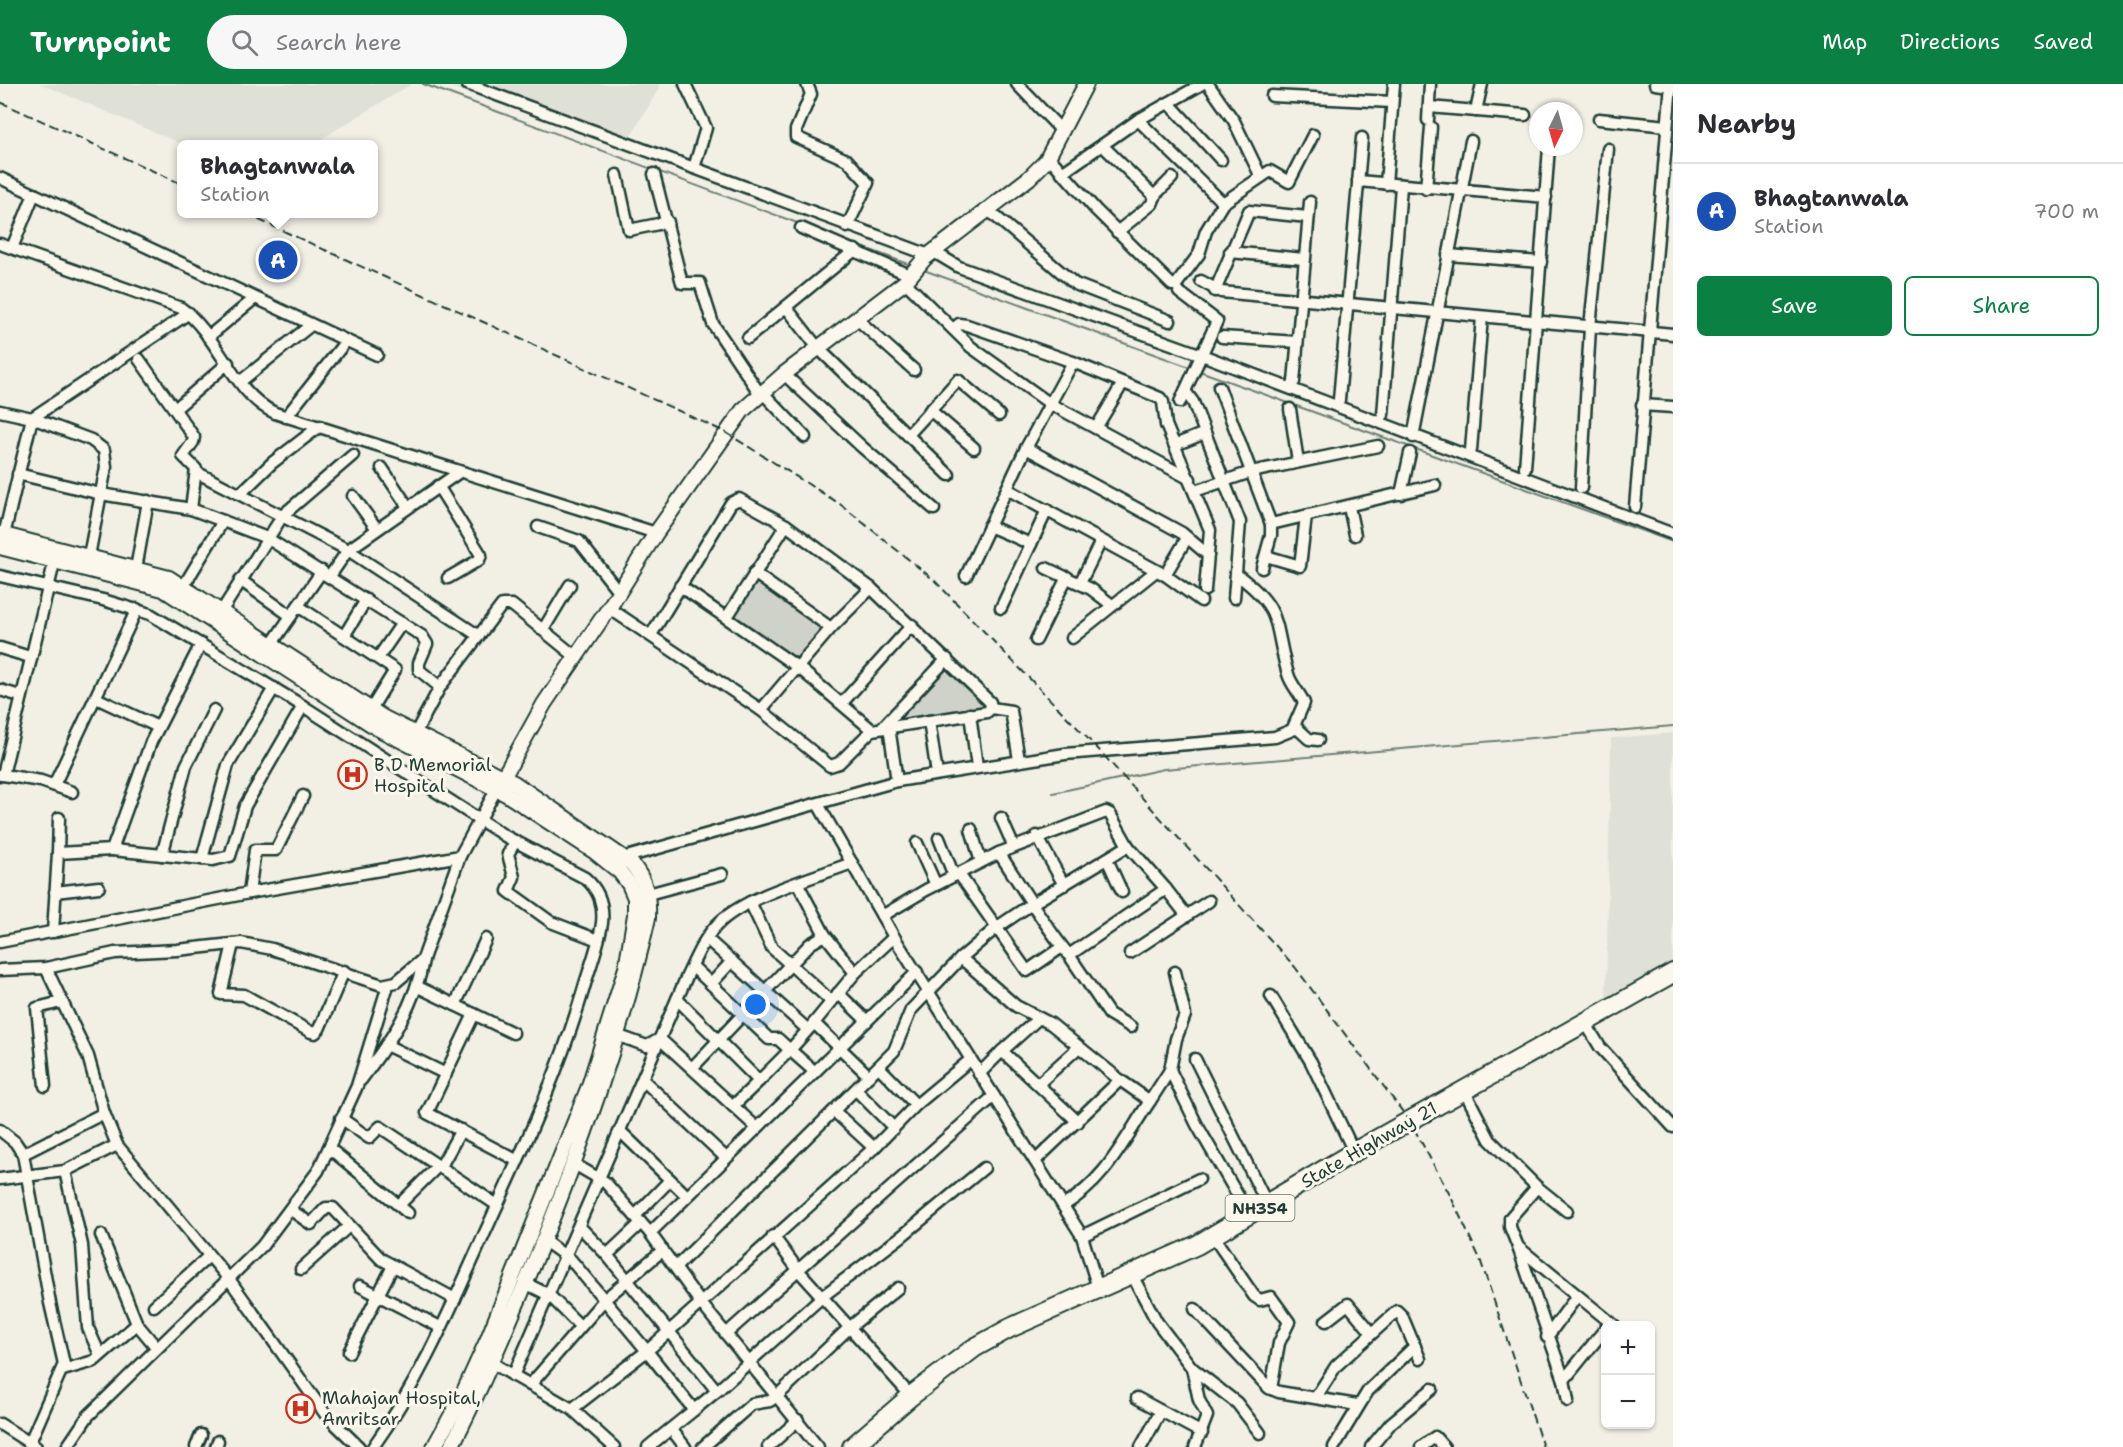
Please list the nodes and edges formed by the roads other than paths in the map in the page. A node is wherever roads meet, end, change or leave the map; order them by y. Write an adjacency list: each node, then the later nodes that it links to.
1 (467, 84): 31 (street)
2 (685, 84): 31 (street)
3 (807, 84): 51 (street)
4 (1017, 84): 22 (street)
5 (1086, 84): 22 (main road)
6 (1203, 84): 15 (street)
7 (1208, 84): 35 (street)
8 (1394, 84): 14 (street)
9 (1430, 84): 16 (street)
10 (1482, 84): 17 (street)
11 (1656, 84): 12 (street)
12 (1671, 85): 21 (street)
13 (1272, 96): 14 (street)
14 (1392, 102): 39 (street)
15 (1169, 103): 20 (street); 30 (street)
16 (1429, 107): 17 (street); 41 (street)
17 (1476, 111): 18 (street)
18 (1525, 115)
19 (1599, 118): 21 (street)
20 (1138, 120): 26 (street); 47 (street)
21 (1667, 126): 81 (street)
22 (1062, 131): 28 (main road)
23 (1313, 135): 35 (street)
24 (1362, 138): 38 (street)
25 (1471, 141): 42 (street)
26 (1102, 146): 32 (street); 44 (street)
27 (1608, 149): 78 (street)
28 (1048, 156): 32 (street); 48 (main road)
29 (1548, 156): 45 (street)
30 (1221, 160)
31 (694, 168): 51 (street)
32 (1062, 173): 53 (street)
33 (654, 174): 50 (street)
34 (617, 175): 50 (street)
35 (1261, 177): 47 (street)
36 (0, 178): 43 (street)
37 (1172, 178): 44 (street)
38 (1358, 181): 39 (street); 67 (street)
39 (1386, 184): 40 (street)
40 (1401, 186): 41 (street); 70 (street)
41 (1426, 189): 42 (street)
42 (1461, 191): 45 (street); 58 (street)
43 (34, 194): 54 (street); 65 (street)
44 (1155, 197): 53 (street)
45 (1546, 197): 60 (street)
46 (1310, 202): 49 (street)
47 (1223, 203): 53 (street)
48 (988, 210): 57 (main road); 69 (street)
49 (1308, 217): 56 (street); 59 (street)
50 (668, 222): 101 (street)
51 (847, 227): 57 (street)
52 (801, 228): 55 (street)
53 (1117, 232)
54 (4, 248): 71 (street)
55 (855, 250): 61 (street); 68 (street)
56 (1230, 252): 59 (street); 63 (street)
57 (930, 255): 61 (main road); 80 (street)
58 (1448, 255): 60 (street); 72 (street)
59 (1304, 258): 66 (street)
60 (1541, 262): 76 (street)
61 (911, 276): 74 (main road); 79 (street)
62 (1201, 281): 63 (street)
63 (1215, 291): 66 (street)
64 (1179, 292): 90 (street)
65 (254, 299): 77 (street); 83 (street)
66 (1300, 301): 67 (street); 87 (street)
67 (1347, 306): 70 (street); 102 (street)
68 (786, 307): 85 (street); 88 (street)
69 (1138, 309): 75 (street); 80 (street)
70 (1392, 309): 72 (street); 112 (street)
71 (189, 313): 83 (street); 114 (street)
72 (1438, 313): 73 (street); 120 (street)
73 (1482, 317): 76 (street); 125 (street)
74 (858, 320): 88 (main road); 94 (street)
75 (1170, 321)
76 (1536, 322): 78 (street); 130 (street)
77 (311, 325): 86 (street); 96 (street)
78 (1590, 327): 81 (street); 140 (street)
79 (953, 329): 92 (street); 104 (street)
80 (1129, 329): 90 (street)
81 (1649, 332): 82 (street); 105 (street)
82 (1673, 334)
83 (208, 337): 93 (street)
84 (1222, 337): 87 (street)
85 (748, 338)
86 (346, 341): 89 (street); 113 (street)
87 (1297, 342): 97 (street)
88 (818, 348): 95 (main road); 118 (street)
89 (377, 355)
90 (1201, 356): 100 (street); 120 (street)
91 (139, 359): 107 (street)
92 (1072, 362): 98 (street); 104 (street)
93 (228, 363): 96 (street); 107 (street)
94 (914, 370)
95 (784, 374): 101 (main road); 153 (street)
96 (241, 381): 113 (street)
97 (1294, 382)
98 (1123, 383): 116 (street); 121 (street)
99 (1219, 387): 132 (street)
100 (1185, 391): 103 (street); 117 (street)
101 (761, 393): 119 (street); 163 (main road)
102 (1339, 400)
103 (1180, 402)
104 (1049, 403): 116 (street); 124 (street)
105 (1642, 405): 106 (street); 151 (street)
106 (1673, 407)
107 (175, 409): 131 (street)
108 (1290, 409): 128 (street)
109 (930, 410): 111 (street); 118 (street); 123 (street)
110 (0, 411): 114 (street)
111 (999, 415)
112 (1383, 416)
113 (286, 417): 115 (street)
114 (32, 418): 134 (street); 144 (street)
115 (320, 426): 133 (street); 143 (street)
116 (1096, 428): 136 (street)
117 (1205, 433): 121 (street); 137 (street)
118 (908, 435): 135 (street)
119 (805, 437)
120 (1413, 437): 164 (street)
121 (1175, 446): 136 (street)
122 (1378, 446): 128 (street)
123 (974, 448)
124 (1026, 448): 141 (street); 166 (street)
125 (1471, 450)
126 (1410, 453): 145 (street)
127 (353, 455): 155 (street)
128 (1298, 462): 132 (street)
129 (382, 468): 149 (street)
130 (1526, 468)
131 (196, 472): 143 (street); 152 (street)
132 (1251, 472): 137 (street); 158 (street)
133 (458, 473): 139 (street); 163 (street)
134 (18, 474): 144 (street); 147 (street)
135 (949, 475)
136 (1190, 479): 142 (street)
137 (1224, 481): 142 (street); 180 (street)
138 (1435, 485): 145 (street)
139 (438, 486): 149 (street); 183 (street)
140 (1581, 488)
141 (1007, 489): 154 (street); 160 (street)
142 (1195, 491): 172 (street)
143 (241, 493): 155 (street)
144 (101, 494): 148 (street); 173 (street)
145 (1401, 494): 150 (street)
146 (353, 496): 162 (street)
147 (6, 500): 168 (street)
148 (148, 501): 152 (street); 176 (street)
149 (408, 507): 162 (street)
150 (1349, 507): 156 (street); 165 (street)
151 (1635, 507)
152 (190, 509): 157 (street)
153 (934, 509)
154 (1047, 510): 169 (street); 170 (street)
155 (283, 515): 167 (street); 171 (street)
156 (1306, 516): 158 (street); 158 (street)
157 (223, 521): 167 (street); 190 (street)
158 (1271, 524)
159 (786, 525): 177 (street); 188 (street); 191 (street)
160 (989, 526): 170 (street); 182 (street)
161 (538, 527): 192 (street)
162 (377, 529): 171 (street)
163 (656, 533): 192 (main road)
164 (1673, 534)
165 (1355, 535)
166 (1187, 537): 172 (street); 178 (street)
167 (267, 538): 179 (street); 185 (street)
168 (1, 539): 173 (main road); 174 (main road)
169 (1101, 541): 178 (street); 186 (street)
170 (1031, 544): 198 (street)
171 (348, 550): 179 (street); 209 (street)
172 (1208, 555): 178 (street)
173 (89, 556): 176 (main road)
174 (55, 559): 189 (street); 243 (main road)
175 (1046, 568): 184 (street)
176 (136, 569): 190 (main road)
177 (754, 573): 202 (street); 205 (street)
178 (1161, 573): 195 (street)
179 (326, 574): 194 (street); 196 (street)
180 (1236, 574): 193 (street); 234 (street)
181 (0, 576): 189 (street)
182 (966, 576)
183 (448, 578)
184 (1067, 578): 186 (street); 211 (street)
185 (240, 580): 200 (street); 201 (street)
186 (1080, 583): 195 (street)
187 (570, 585): 206 (street)
188 (680, 586): 202 (street); 207 (street)
189 (48, 587): 199 (street); 215 (street)
190 (183, 587): 200 (main road)
191 (871, 588): 204 (street); 205 (street)
192 (619, 592): 197 (main road)
193 (1234, 598)
194 (366, 600): 203 (street); 208 (street)
195 (1112, 605): 210 (street)
196 (298, 606): 201 (street); 208 (street)
197 (609, 608): 207 (street); 216 (main road)
198 (1001, 608)
199 (137, 609): 212 (street); 224 (street)
200 (221, 612): 213 (main road)
201 (291, 616): 213 (street)
202 (727, 617): 219 (street)
203 (402, 623): 217 (street); 220 (street)
204 (912, 625): 218 (street); 225 (street)
205 (831, 628): 219 (street)
206 (543, 630): 209 (street); 216 (street)
207 (651, 635): 230 (street)
208 (344, 636): 217 (street)
209 (479, 636): 220 (street)
210 (1072, 638)
211 (1036, 640)
212 (201, 644): 221 (street); 233 (street)
213 (271, 645): 228 (main road)
214 (0, 648): 215 (street)
215 (30, 657): 223 (street)
216 (576, 657): 243 (main road)
217 (378, 658): 228 (street)
218 (947, 659): 227 (street); 235 (street)
219 (799, 668): 225 (street); 230 (street)
220 (440, 687): 236 (street)
221 (274, 688): 226 (street); 266 (street)
222 (0, 690): 223 (street)
223 (20, 696): 241 (street)
224 (96, 698): 233 (street); 244 (street)
225 (842, 703): 235 (street)
226 (303, 706): 250 (street); 263 (street)
227 (991, 708): 231 (street); 238 (street)
228 (371, 709): 236 (main road)
229 (214, 710): 262 (street)
230 (761, 711): 235 (street)
231 (970, 714): 232 (street); 239 (street)
232 (929, 721): 235 (street); 240 (street)
233 (158, 727): 258 (street)
234 (1293, 728): 237 (street); 238 (street)
235 (881, 729): 242 (street)
236 (415, 734): 243 (main road)
237 (1318, 740)
238 (1019, 760): 239 (street)
239 (977, 767): 240 (street)
240 (938, 774): 242 (street)
241 (1, 775): 244 (street)
242 (897, 781): 247 (street)
243 (500, 783): 250 (street); 265 (main road); 473 (main road)
244 (54, 785): 245 (street)
245 (72, 792)
246 (303, 796): 260 (street)
247 (818, 804): 265 (street); 269 (street)
248 (59, 818): 259 (street)
249 (1001, 818): 256 (street)
250 (479, 819): 254 (street); 264 (street)
251 (971, 829): 268 (street)
252 (1037, 836): 256 (street); 257 (street); 274 (street)
253 (939, 838): 271 (street)
254 (515, 842): 292 (street); 292 (street)
255 (917, 843): 273 (street)
256 (1013, 846): 261 (street)
257 (1128, 846): 267 (street); 276 (street)
258 (112, 850): 259 (street); 262 (street)
259 (58, 853): 277 (street)
260 (254, 853): 263 (street); 279 (street)
261 (999, 853): 268 (street); 283 (street)
262 (162, 855): 266 (street)
263 (230, 856): 266 (street)
264 (460, 856): 279 (street); 298 (street)
265 (622, 858): 280 (main road)
266 (202, 859)
267 (1107, 859): 274 (street); 278 (street)
268 (981, 862): 271 (street)
269 (852, 863): 272 (street); 284 (street)
270 (722, 874): 280 (street)
271 (956, 875): 273 (street); 286 (street)
272 (798, 884): 282 (street); 288 (street)
273 (936, 885): 284 (street)
274 (1064, 885): 283 (street)
275 (99, 887): 277 (street)
276 (1166, 889): 285 (street); 295 (street)
277 (55, 892): 287 (street)
278 (1122, 892)
279 (249, 893): 287 (street)
280 (648, 894): 327 (main road)
281 (1209, 901): 285 (street)
282 (750, 902): 291 (street); 300 (street)
283 (1033, 903): 286 (street); 295 (street)
284 (882, 916): 289 (street)
285 (1187, 916): 296 (street)
286 (996, 928): 295 (street); 297 (street)
287 (53, 932): 293 (street)
288 (825, 935): 300 (street); 307 (street)
289 (894, 936): 305 (street); 307 (street)
290 (486, 939): 318 (street)
291 (707, 939): 299 (street); 301 (street)
292 (598, 940): 372 (street)
293 (0, 942)
294 (232, 944): 302 (street); 304 (street); 304 (street)
295 (1066, 951): 325 (street)
296 (1130, 953)
297 (961, 957): 312 (street); 321 (street)
298 (423, 959): 310 (street); 311 (street)
299 (732, 961): 309 (street); 313 (street)
300 (791, 965): 313 (street); 315 (street)
301 (692, 966): 309 (street); 316 (street)
302 (46, 968): 303 (street); 317 (street)
303 (0, 970)
304 (344, 971): 310 (street)
305 (917, 972): 312 (street); 322 (street)
306 (1175, 972): 339 (street)
307 (855, 973): 315 (street)
308 (1673, 973): 323 (highway, State Highway 21 / NH354)
309 (711, 984): 320 (street)
310 (388, 985): 349 (street)
311 (418, 987): 318 (street); 330 (street)
312 (930, 990): 336 (street); 337 (street)
313 (766, 992): 320 (street); 324 (street)
314 (1271, 996): 369 (street)
315 (834, 998): 322 (street); 324 (street)
316 (677, 999): 328 (street); 329 (street)
317 (60, 1002): 348 (street); 357 (street)
318 (455, 1005): 319 (street)
319 (474, 1014): 326 (street); 341 (street)
320 (743, 1015): 329 (street); 333 (street)
321 (1040, 1018): 332 (street); 334 (street)
322 (867, 1021): 331 (street)
323 (1585, 1022): 351 (highway, State Highway 21 / NH354); 361 (street)
324 (811, 1026): 331 (street); 333 (street)
325 (1131, 1027)
326 (513, 1033)
327 (619, 1036): 328 (street); 374 (main road)
328 (660, 1039): 338 (street); 344 (street)
329 (718, 1040): 338 (street); 346 (street)
330 (386, 1045): 341 (street); 349 (street)
331 (841, 1047): 340 (street); 343 (street)
332 (1079, 1047): 345 (street); 347 (street)
333 (790, 1050): 340 (street); 346 (street)
334 (1002, 1051): 342 (street); 347 (street)
335 (1195, 1059): 385 (street)
336 (970, 1060): 342 (street); 354 (street)
337 (879, 1066): 343 (street); 354 (street)
338 (692, 1068): 355 (street)
339 (1170, 1070): 353 (street); 390 (street)
340 (815, 1072): 360 (street)
341 (446, 1074): 364 (street)
342 (979, 1074): 352 (street)
343 (869, 1076): 350 (street)
344 (643, 1080): 365 (street); 371 (street)
345 (1120, 1080): 353 (street); 359 (street)
346 (759, 1081): 355 (street)
347 (1038, 1084): 359 (street)
348 (45, 1086)
349 (357, 1086): 358 (street)
350 (856, 1090): 356 (street); 362 (street)
351 (1464, 1090): 369 (highway, State Highway 21 / NH354); 383 (street)
352 (994, 1096): 373 (street); 408 (street)
353 (1150, 1101): 387 (street)
354 (916, 1105): 362 (street)
355 (734, 1106): 360 (street)
356 (835, 1112): 368 (street); 406 (street)
357 (104, 1113): 366 (street); 370 (street)
358 (341, 1118): 367 (street); 375 (street)
359 (1078, 1122): 373 (street)
360 (756, 1127): 371 (street)
361 (1673, 1127)
362 (894, 1128): 368 (street)
363 (0, 1130): 370 (street)
364 (461, 1130): 372 (street); 375 (street)
365 (620, 1131): 379 (street); 382 (street)
366 (117, 1145): 377 (street); 404 (street)
367 (329, 1148): 375 (street); 388 (street)
368 (874, 1148): 396 (street)
369 (1354, 1152): 385 (highway, State Highway 21 / NH354)
370 (23, 1154): 378 (street)
371 (726, 1158): 384 (street)
372 (518, 1161): 386 (street)
373 (1035, 1161): 387 (street)
374 (574, 1164): 379 (street); 399 (main road)
375 (440, 1166): 386 (street)
376 (984, 1168): 418 (street)
377 (65, 1171): 378 (street); 440 (street)
378 (28, 1176): 380 (street); 445 (street)
379 (599, 1176): 391 (street); 393 (street)
380 (0, 1179)
381 (1199, 1179): 397 (street)
382 (670, 1180): 384 (street); 391 (street)
383 (1538, 1187): 389 (street); 400 (street)
384 (687, 1196): 394 (street)
385 (1267, 1204): 390 (highway, State Highway 21 / NH354)
386 (497, 1205): 420 (street)
387 (1063, 1206): 397 (street)
388 (291, 1210): 392 (street); 410 (street)
389 (1567, 1211)
390 (1250, 1215): 398 (highway, State Highway 21 / NH354)
391 (638, 1220): 394 (street); 403 (street)
392 (349, 1226): 405 (street); 407 (street)
393 (579, 1226): 402 (street); 403 (street)
394 (650, 1233): 401 (street)
395 (101, 1235): 427 (street)
396 (772, 1236): 408 (street); 422 (street)
397 (1082, 1236): 415 (street)
398 (1213, 1236): 409 (highway, State Highway 21 / NH354); 449 (street)
399 (543, 1240): 402 (street); 412 (main road)
400 (1518, 1247): 419 (street); 435 (street)
401 (663, 1250): 406 (street); 411 (street)
402 (566, 1255): 417 (street); 421 (street)
403 (607, 1255): 411 (street)
404 (209, 1256): 410 (street); 423 (street)
405 (393, 1266): 416 (street); 420 (street)
406 (676, 1267): 422 (street)
407 (301, 1269)
408 (799, 1271): 418 (street); 433 (street)
409 (1132, 1275): 415 (highway, State Highway 21 / NH354); 444 (street)
410 (229, 1279): 437 (street); 471 (street)
411 (627, 1280): 421 (street); 431 (street)
412 (525, 1283): 417 (street); 443 (main road)
413 (360, 1286): 416 (street)
414 (898, 1288): 430 (street)
415 (1098, 1288): 453 (highway, State Highway 21 / NH354)
416 (378, 1295): 429 (street); 439 (street)
417 (549, 1295): 428 (street); 446 (street)
418 (823, 1296): 430 (street); 442 (street)
419 (1577, 1296): 426 (street); 435 (street)
420 (455, 1299): 429 (street)
421 (604, 1300): 428 (street); 438 (street)
422 (700, 1302): 431 (street); 433 (street)
423 (154, 1306)
424 (1195, 1309): 449 (street)
425 (1326, 1321): 432 (street)
426 (1605, 1321)
427 (137, 1324): 437 (street); 440 (street)
428 (580, 1326): 448 (street)
429 (440, 1327): 472 (street)
430 (849, 1328): 452 (street); 453 (street)
431 (668, 1331): 438 (street); 451 (street)
432 (1372, 1333): 436 (street); 454 (street)
433 (726, 1334): 442 (street)
434 (1601, 1335): 447 (street)
435 (1547, 1337): 447 (street)
436 (1415, 1346): 441 (street); 457 (street)
437 (158, 1348): 469 (street)
438 (647, 1351): 458 (street); 459 (street)
439 (349, 1352)
440 (100, 1356): 445 (street)
441 (1420, 1359)
442 (748, 1362): 451 (street); 452 (street)
443 (492, 1363): 446 (street); 474 (main road)
444 (1192, 1368): 464 (street); 465 (street)
445 (63, 1370): 467 (street)
446 (513, 1376): 448 (street)
447 (1564, 1380): 456 (street)
448 (530, 1385): 458 (street)
449 (1271, 1389): 454 (street)
450 (1432, 1389): 484 (street)
451 (717, 1391): 459 (street)
452 (777, 1396): 461 (street); 478 (street)
453 (911, 1396): 468 (highway, State Highway 21 / NH354)
454 (1316, 1397): 457 (street)
455 (1137, 1398): 460 (street)
456 (1568, 1401)
457 (1358, 1405): 483 (street)
458 (572, 1409): 475 (street)
459 (694, 1410): 463 (street)
460 (1161, 1411): 464 (street); 481 (street)
461 (798, 1420): 479 (street); 480 (street)
462 (0, 1424): 467 (street)
463 (672, 1430): 476 (street); 477 (street)
464 (1202, 1433): 482 (street)
465 (1260, 1433)
466 (201, 1435): 470 (street)
467 (33, 1445)
468 (859, 1445)
469 (67, 1447)
470 (196, 1447)
471 (359, 1447)
472 (373, 1447)
473 (434, 1447)
474 (451, 1447)
475 (614, 1447)
476 (648, 1447)
477 (685, 1447)
478 (703, 1447)
479 (768, 1447)
480 (818, 1447)
481 (1141, 1447)
482 (1195, 1447)
483 (1334, 1447)
484 (1371, 1447)
485 (1421, 1447): 486 (street)
486 (1444, 1447)

